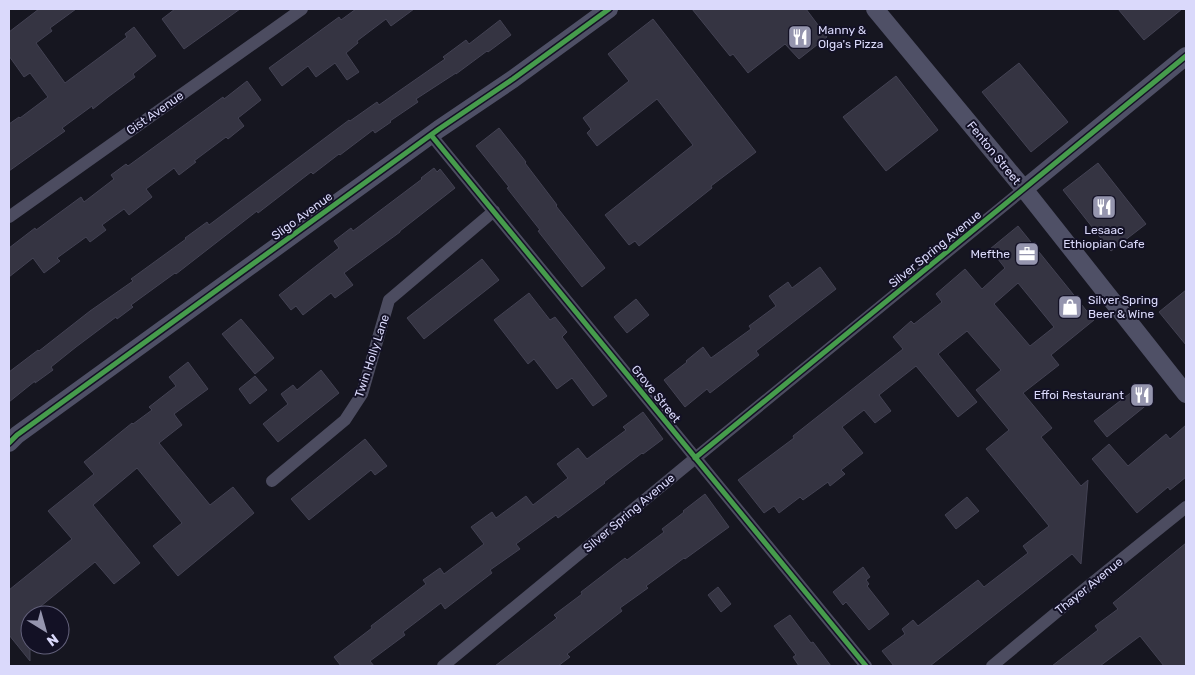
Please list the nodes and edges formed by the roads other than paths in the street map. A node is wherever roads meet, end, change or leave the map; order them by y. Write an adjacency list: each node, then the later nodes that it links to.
1 (302, 9): 8 (street, Gist Avenue)
2 (875, 9): 6 (street, Fenton Street)
3 (603, 10): 5 (street, Sligo Avenue)
4 (1186, 56): 6 (street, Silver Spring Avenue)
5 (431, 135): 7 (street, Grove Street); 10 (street, Sligo Avenue)
6 (1024, 189): 9 (street, Fenton Street); 11 (street, Silver Spring Avenue)
7 (494, 211): 11 (street, Grove Street); 12 (street, Twin Holly Lane)
8 (9, 217)
9 (1186, 394)
10 (11, 437)
11 (696, 458): 14 (street, Silver Spring Avenue); 15 (street, Grove Street)
12 (272, 481)
13 (1186, 507): 16 (street, Thayer Avenue)
14 (443, 666)
15 (866, 666)
16 (992, 666)

